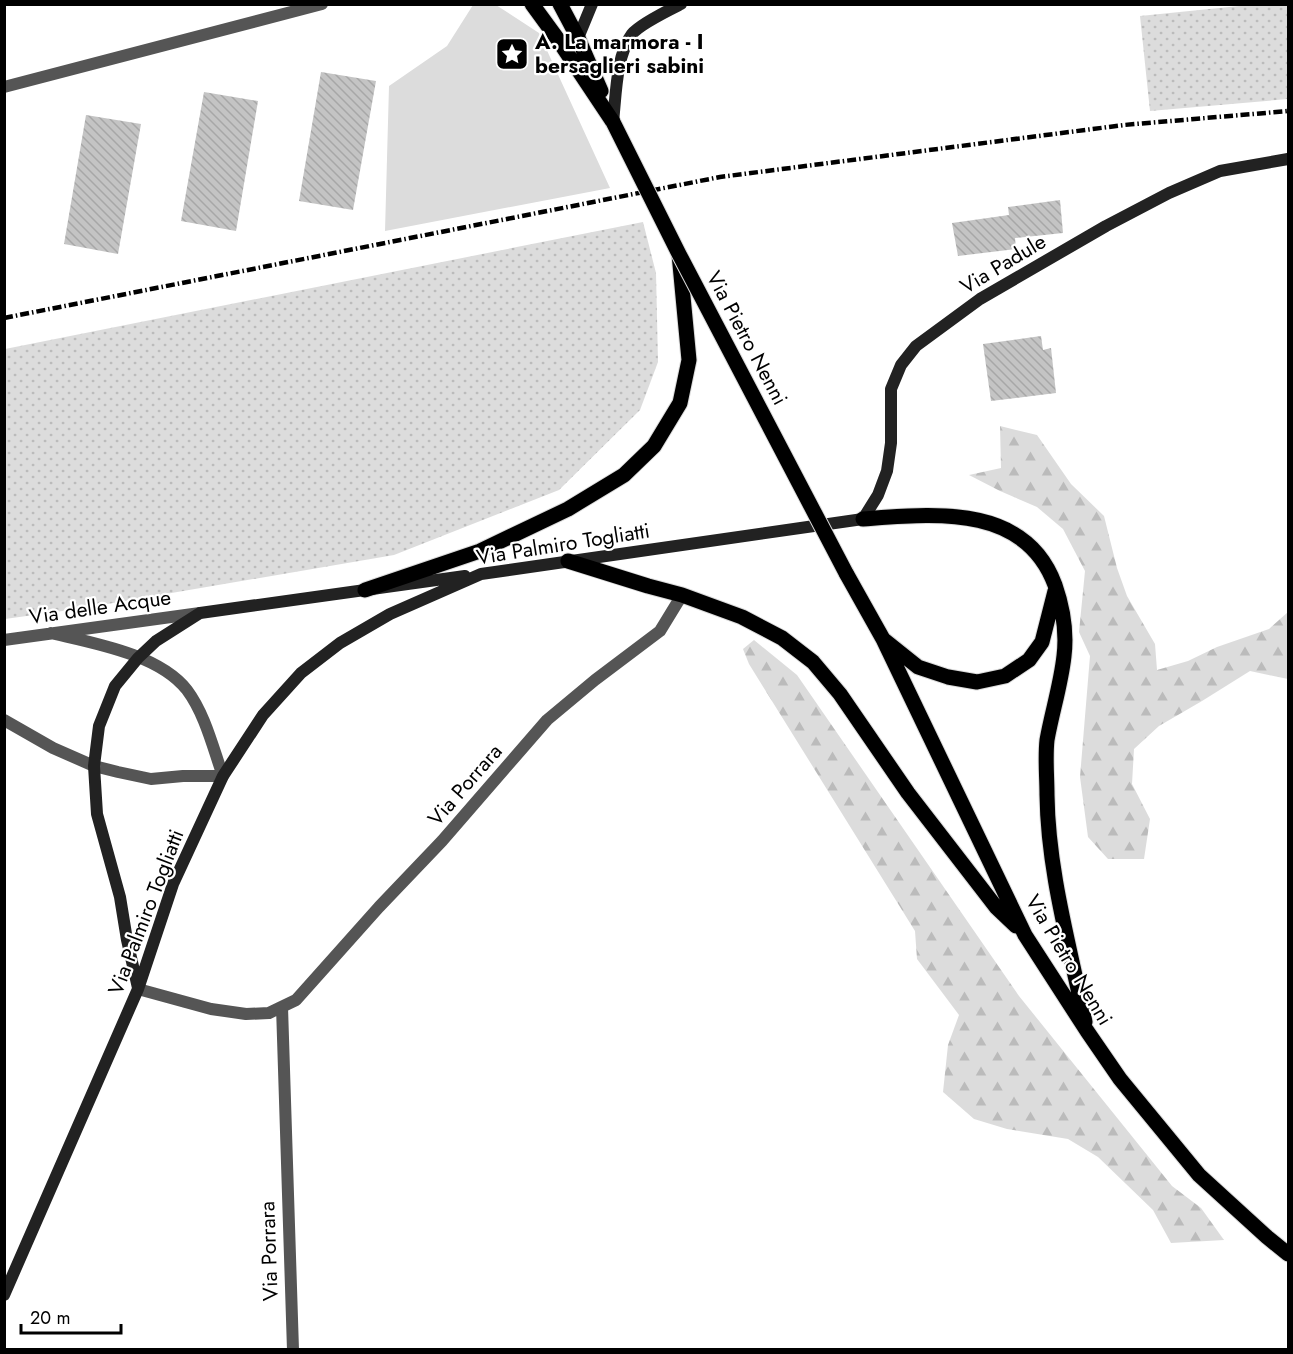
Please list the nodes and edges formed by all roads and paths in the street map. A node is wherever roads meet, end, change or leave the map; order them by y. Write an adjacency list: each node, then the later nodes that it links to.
1 (322, 4): 7 (street)
2 (532, 4): 8 (main road)
3 (560, 4): 6 (main road)
4 (592, 4): 6 (street)
5 (681, 4): 8 (street)
6 (578, 38): 8 (main road)
7 (4, 87)
8 (613, 122): 10 (main road, Via Pietro Nenni, bridge)
9 (1288, 159): 11 (street, Via Padule)
10 (679, 254): 15 (main road); 19 (main road, Via Pietro Nenni, bridge)
11 (862, 519): 12 (street, Via Palmiro Togliatti); 14 (main road)
12 (567, 561): 13 (street, Via Palmiro Togliatti); 16 (main road)
13 (481, 574): 15 (street); 24 (street, Via Palmiro Togliatti)
14 (1056, 588): 19 (main road); 28 (main road)
15 (365, 590): 17 (street)
16 (682, 595): 25 (main road); 27 (street, Via Porrara)
17 (200, 613): 18 (street, Via delle Acque); 21 (street)
18 (51, 633): 20 (street, Via delle Acque); 21 (street)
19 (883, 639): 25 (main road, Via Pietro Nenni)
20 (4, 640)
21 (138, 658): 23 (street); 24 (street)
22 (4, 720): 23 (street)
23 (94, 766): 24 (street); 26 (street)
24 (223, 776): 26 (street, Via Palmiro Togliatti)
25 (1025, 935): 28 (main road, Via Pietro Nenni)
26 (138, 989): 27 (street, Via Porrara); 30 (street, Via Palmiro Togliatti)
27 (282, 1007): 31 (street, Via Porrara)
28 (1087, 1031): 29 (main road, Via Pietro Nenni)
29 (1288, 1254)
30 (4, 1294)
31 (293, 1350)

